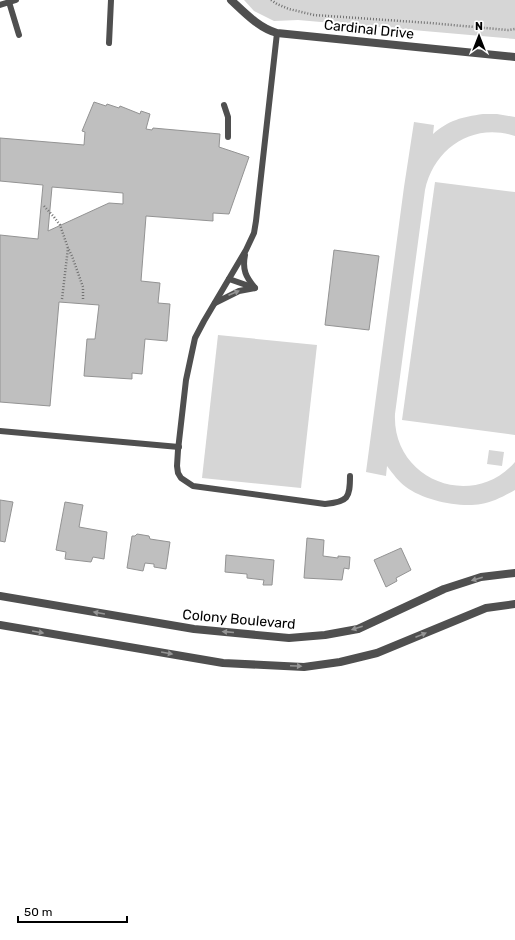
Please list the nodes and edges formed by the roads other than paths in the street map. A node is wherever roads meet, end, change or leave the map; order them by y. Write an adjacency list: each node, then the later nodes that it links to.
1 (16, 0): 4 (lane)
2 (110, 0): 8 (lane)
3 (231, 0): 6 (street, Cardinal Drive)
4 (9, 2): 5 (lane); 7 (lane)
5 (0, 5)
6 (277, 33): 9 (street, Cardinal Drive); 12 (lane)
7 (19, 35)
8 (109, 43)
9 (515, 57)
10 (224, 105): 11 (lane)
11 (228, 137)
12 (246, 250): 13 (lane); 14 (lane)
13 (229, 279): 14 (lane); 15 (lane)
14 (255, 288): 15 (lane, one-way to 14)
15 (215, 303): 17 (lane)
16 (0, 431): 17 (lane)
17 (179, 447): 18 (lane)
18 (350, 476)
19 (515, 573): 20 (street, Colony Boulevard, one-way to 20)
20 (0, 596)
21 (515, 604): 22 (street, one-way to 21)
22 (0, 625)

